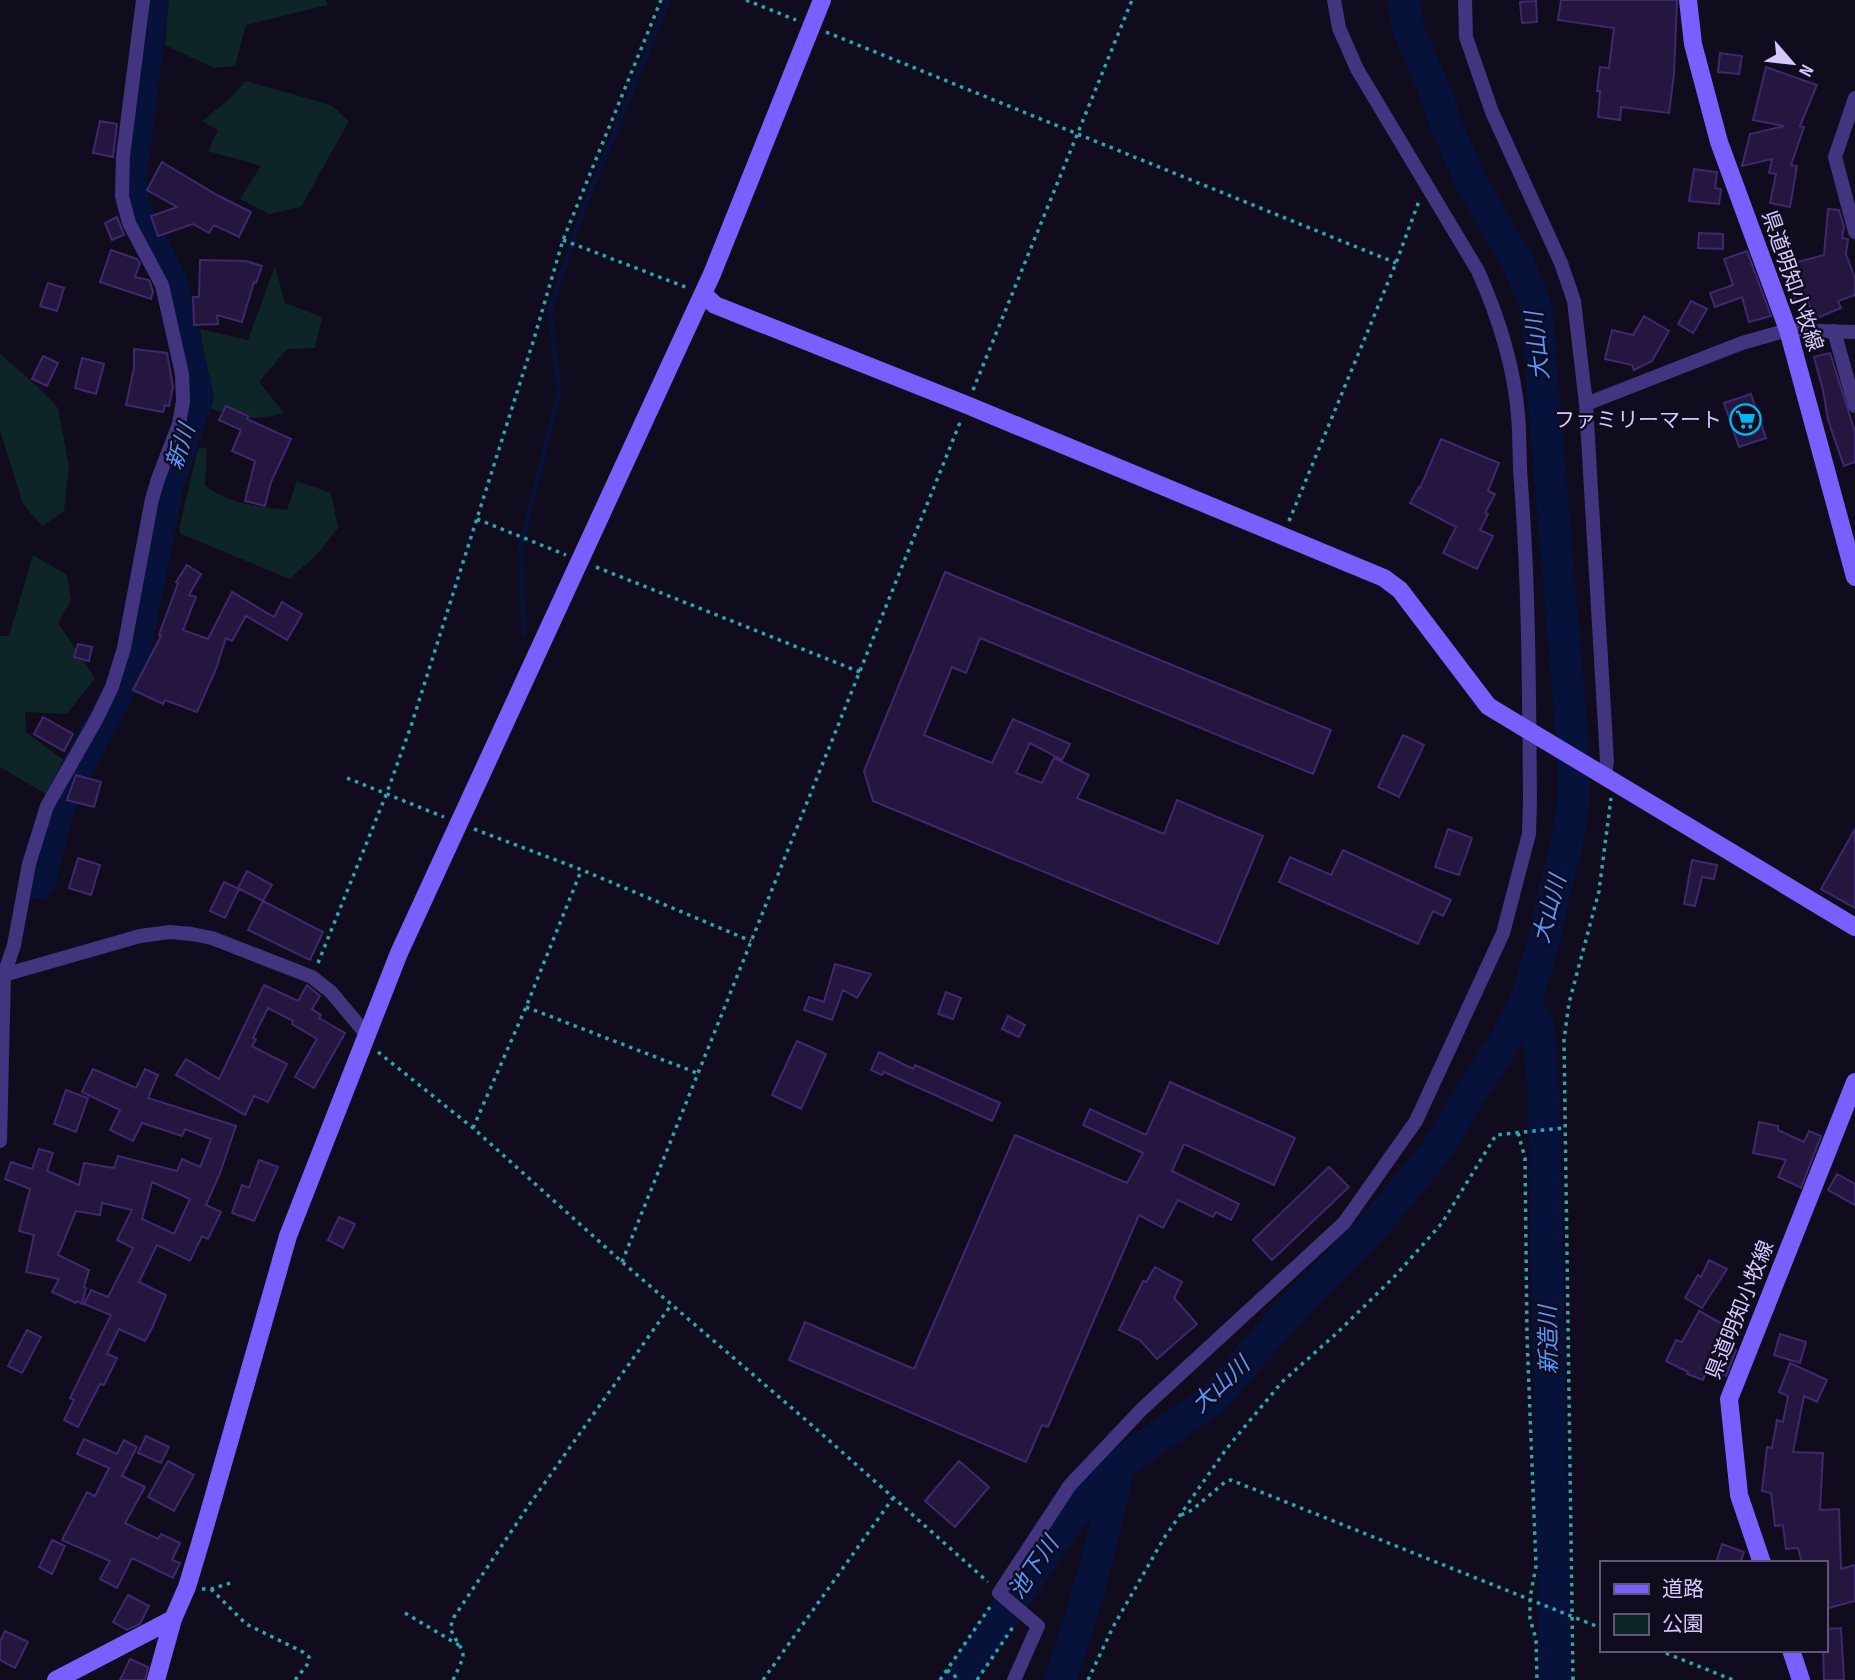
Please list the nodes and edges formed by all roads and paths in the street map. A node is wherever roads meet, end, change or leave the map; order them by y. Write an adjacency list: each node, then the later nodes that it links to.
1 (143, 0): 36 (street)
2 (661, 0): 14 (path)
3 (746, 0): 9 (path)
4 (822, 0): 9 (street)
5 (1132, 0): 11 (path)
6 (1334, 0): 12 (street)
7 (1465, 0): 20 (street)
8 (1688, 0): 17 (street, 県道明知小牧線)
9 (811, 26): 11 (path); 16 (street)
10 (1855, 97): 13 (street)
11 (1077, 135): 15 (path); 21 (path)
12 (1417, 171): 15 (path); 28 (street)
13 (1855, 232)
14 (563, 240): 16 (path); 23 (path)
15 (1396, 263): 24 (path)
16 (703, 294): 21 (street); 25 (street)
17 (1788, 330): 18 (street); 20 (street); 26 (street, 県道明知小牧線)
18 (1833, 331): 19 (street); 22 (street)
19 (1855, 332)
20 (1586, 404): 30 (street)
21 (967, 405): 24 (street); 27 (path)
22 (1855, 406)
23 (477, 519): 25 (path); 31 (path)
24 (1282, 536): 28 (street)
25 (580, 561): 27 (path); 32 (street)
26 (1855, 577)
27 (860, 672): 35 (path)
28 (1530, 733): 30 (street); 54 (street)
29 (347, 778): 31 (path)
30 (1609, 779): 34 (street); 43 (path)
31 (386, 795): 32 (path); 37 (path)
32 (460, 824): 33 (path); 39 (street)
33 (582, 870): 35 (path); 38 (path)
34 (1855, 927)
35 (751, 941): 40 (path)
36 (2, 976): 37 (street); 45 (street)
37 (312, 978): 39 (street)
38 (526, 1007): 40 (path); 42 (path)
39 (367, 1035): 42 (path); 52 (street)
40 (697, 1073): 46 (path)
41 (1855, 1082): 50 (street, 県道明知小牧線)
42 (473, 1128): 46 (path)
43 (1563, 1128): 44 (path); 58 (path)
44 (1518, 1133): 49 (path); 55 (path)
45 (0, 1141)
46 (622, 1262): 47 (path)
47 (671, 1305): 48 (path); 61 (path)
48 (893, 1497): 54 (path); 69 (path)
49 (1179, 1516): 55 (path); 74 (path)
50 (1761, 1561)
51 (234, 1582): 53 (path)
52 (187, 1587): 53 (path); 59 (street)
53 (211, 1589): 67 (path)
54 (999, 1592): 56 (street); 64 (path)
55 (1531, 1598): 58 (path); 75 (path)
56 (1023, 1612): 72 (path); 73 (street)
57 (405, 1613): 61 (path)
58 (1572, 1616): 60 (path); 76 (path)
59 (173, 1619): 65 (street); 66 (street)
60 (1600, 1628)
61 (462, 1647): 68 (path)
62 (1663, 1652): 77 (path)
63 (1792, 1652): 78 (street)
64 (947, 1670): 70 (path); 71 (path)
65 (56, 1680)
66 (156, 1680)
67 (295, 1680)
68 (453, 1680)
69 (764, 1680)
70 (940, 1680)
71 (960, 1680)
72 (976, 1680)
73 (1014, 1680)
74 (1088, 1680)
75 (1537, 1680)
76 (1573, 1680)
77 (1733, 1680)
78 (1801, 1680)

